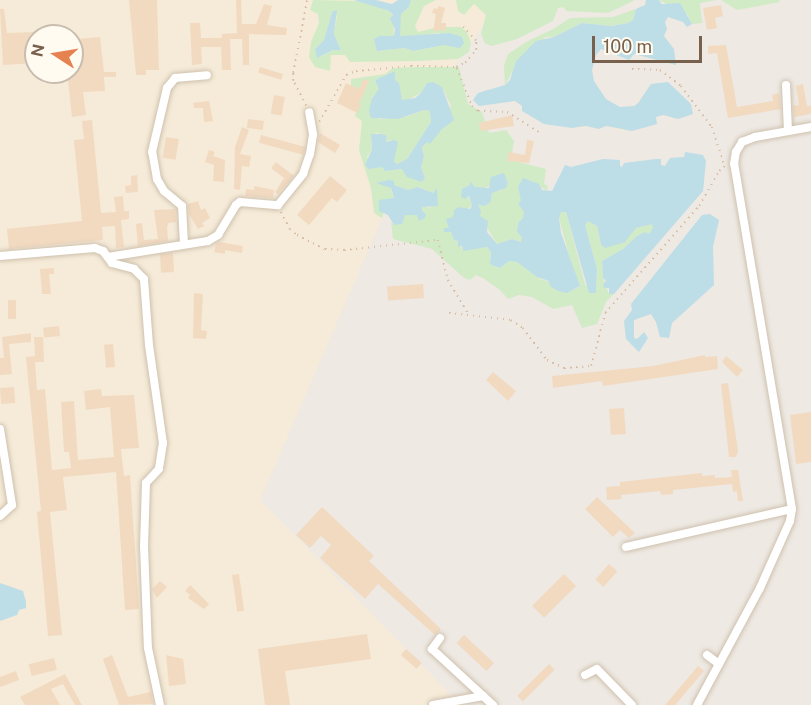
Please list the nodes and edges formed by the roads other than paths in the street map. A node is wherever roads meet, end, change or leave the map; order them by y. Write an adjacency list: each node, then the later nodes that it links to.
1 (207, 75): 6 (street)
2 (786, 85): 5 (street)
3 (309, 112): 6 (street)
4 (811, 127): 5 (street)
5 (789, 131): 10 (street)
6 (184, 244): 8 (street)
7 (0, 256): 8 (street)
8 (108, 257): 18 (street)
9 (0, 429): 11 (street)
10 (792, 509): 12 (street); 15 (street)
11 (0, 516)
12 (626, 548)
13 (440, 638): 17 (street)
14 (707, 655): 15 (street)
15 (719, 664): 22 (street)
16 (585, 675): 21 (street)
17 (483, 696): 19 (street); 20 (street)
18 (160, 705)
19 (433, 705)
20 (493, 705)
21 (632, 705)
22 (697, 705)

